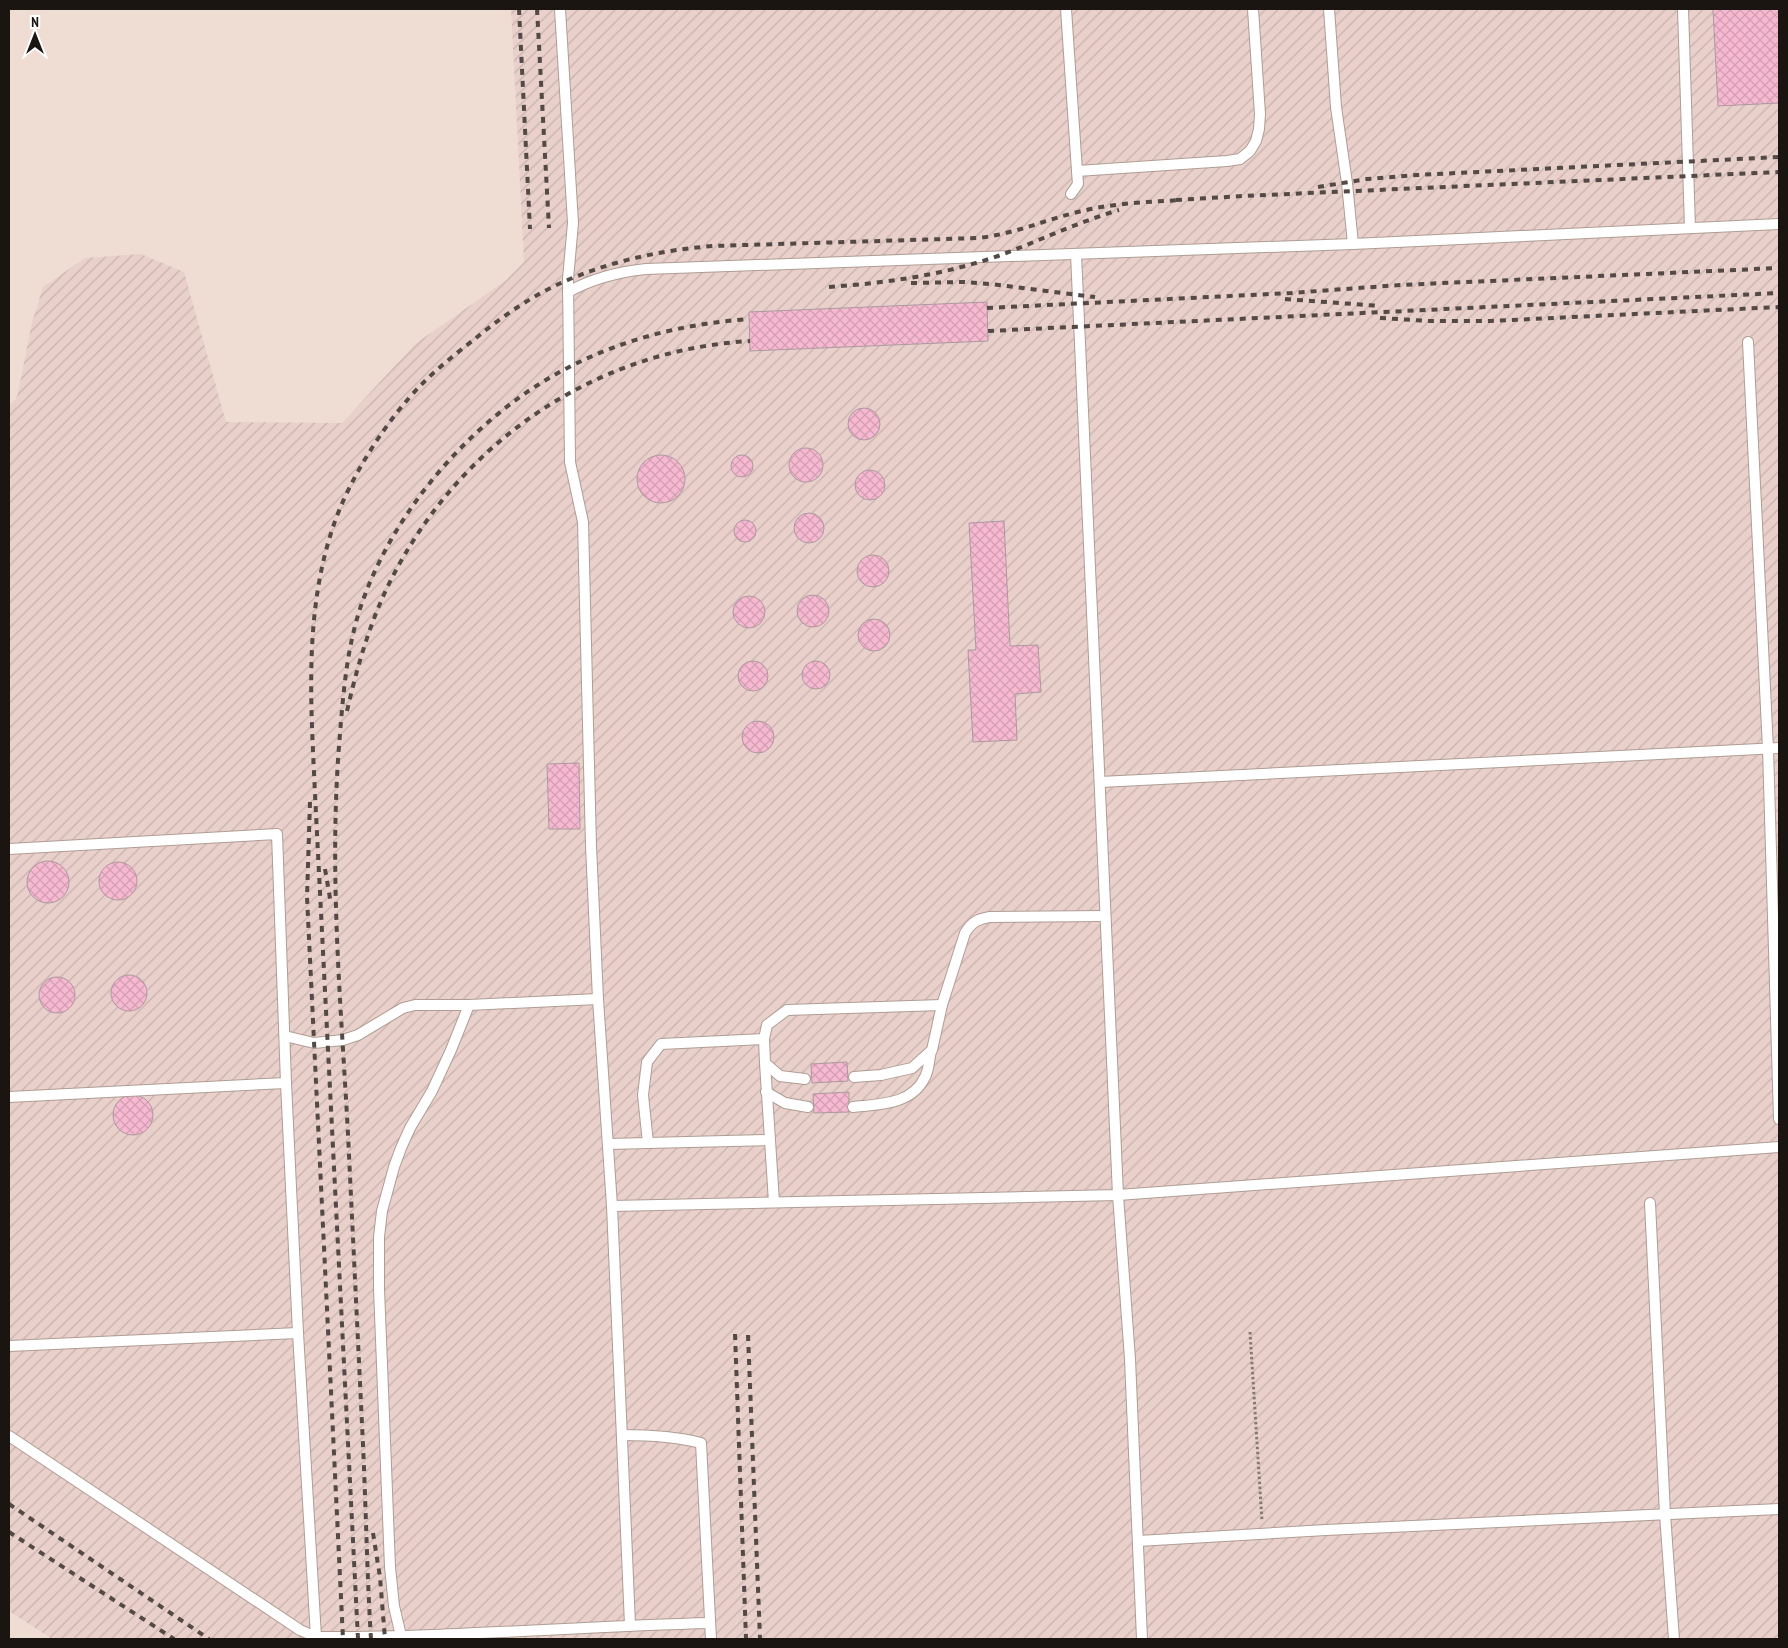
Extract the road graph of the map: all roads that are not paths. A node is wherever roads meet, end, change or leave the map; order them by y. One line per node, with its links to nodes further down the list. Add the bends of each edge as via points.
1 (560, 9): 12 (lane, via 573,223)
2 (1066, 9): 6 (lane)
3 (1253, 9): 6 (lane, via 1260,114 1256,141 1250,152 1240,159 1227,161)
4 (1329, 9): 10 (lane, via 1336,107)
5 (1683, 9): 9 (lane)
6 (1078, 171): 7 (lane, via 1078,184)
7 (1071, 194)
8 (1779, 224): 9 (lane)
9 (1690, 228): 10 (lane)
10 (1352, 244): 11 (lane)
11 (1076, 254): 12 (lane, via 646,269 595,278); 16 (lane)
12 (568, 292): 19 (lane, via 570,462 583,522)
13 (1748, 342): 15 (lane)
14 (1779, 748): 15 (lane)
15 (1768, 749): 16 (lane); 33 (lane)
16 (1100, 782): 18 (lane)
17 (9, 849): 22 (lane, via 277,834)
18 (1105, 916): 21 (lane, via 990,917 976,920 965,933); 38 (lane)
19 (598, 999): 20 (lane); 36 (lane)
20 (469, 1004): 22 (lane, via 415,1004 358,1034 328,1042 314,1043); 51 (lane, via 442,1071 410,1128 394,1167 380,1228 380,1329 390,1567)
21 (942, 1004): 23 (lane, via 787,1010 767,1025); 24 (lane)
22 (285, 1036): 28 (lane)
23 (764, 1039): 25 (lane); 35 (lane, via 661,1044 647,1062 643,1095)
24 (932, 1050): 26 (lane, via 912,1068); 31 (lane, via 925,1078 912,1094 890,1103)
25 (765, 1063): 27 (lane, via 780,1076); 29 (lane)
26 (854, 1078)
27 (805, 1079)
28 (286, 1082): 30 (lane); 42 (lane)
29 (766, 1092): 32 (lane, via 785,1103); 34 (lane)
30 (9, 1097)
31 (853, 1106)
32 (808, 1107)
33 (1779, 1119)
34 (769, 1140): 35 (lane); 39 (lane)
35 (648, 1143): 36 (lane)
36 (609, 1144): 41 (lane)
37 (1779, 1147): 38 (lane)
38 (1118, 1195): 39 (lane); 48 (lane, via 1130,1359)
39 (774, 1202): 41 (lane)
40 (1650, 1203): 47 (lane)
41 (612, 1206): 44 (lane)
42 (298, 1333): 43 (lane); 52 (lane)
43 (9, 1346)
44 (622, 1435): 49 (lane, via 654,1434 701,1443); 50 (lane)
45 (9, 1436): 52 (lane, via 300,1630)
46 (1779, 1509): 47 (lane)
47 (1665, 1514): 48 (lane); 55 (lane)
48 (1138, 1541): 54 (lane)
49 (710, 1623): 50 (lane); 53 (lane)
50 (630, 1625): 51 (lane)
51 (401, 1636): 52 (lane)
52 (316, 1637)
53 (711, 1639)
54 (1142, 1639)
55 (1674, 1639)

